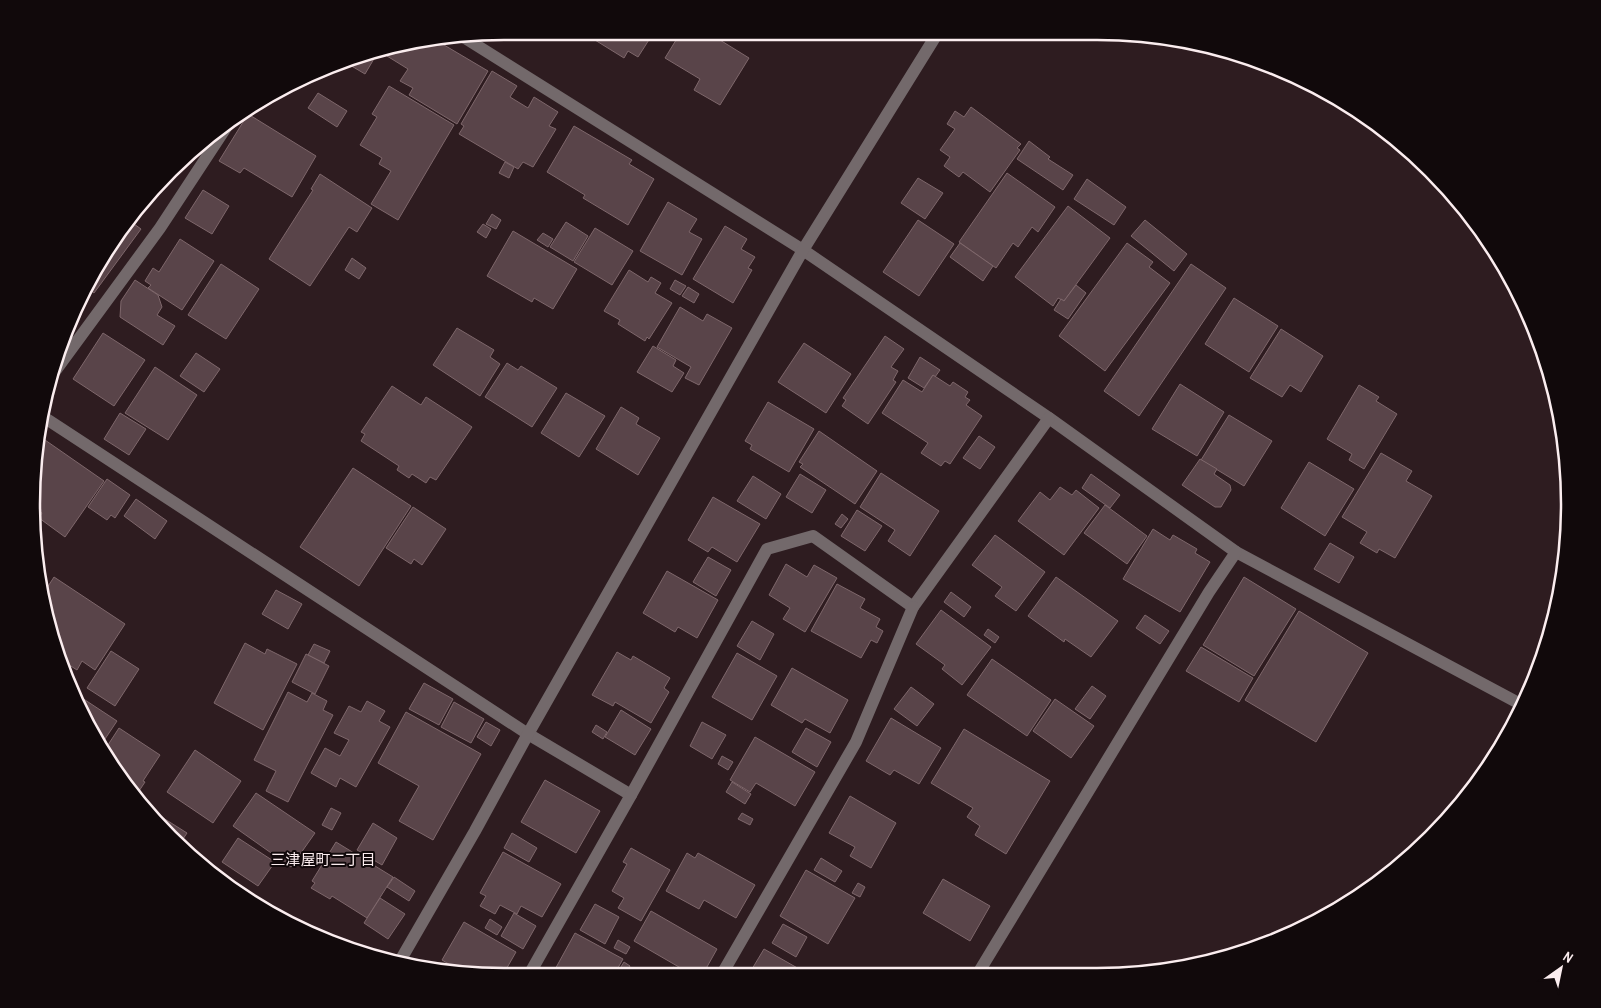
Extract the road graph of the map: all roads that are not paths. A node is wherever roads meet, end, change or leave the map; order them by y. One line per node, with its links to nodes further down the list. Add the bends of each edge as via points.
1 (933, 40): 4 (street)
2 (469, 41): 4 (street)
3 (219, 139): 5 (street, via 160,228)
4 (803, 250): 6 (street); 11 (street)
5 (64, 360)
6 (1048, 418): 8 (street); 9 (street)
7 (48, 420): 11 (street)
8 (1236, 552): 10 (street); 16 (street)
9 (913, 607): 12 (street, via 813,536 767,549); 15 (street, via 856,742)
10 (1516, 702)
11 (528, 734): 12 (street); 13 (street)
12 (631, 795): 14 (street)
13 (403, 956)
14 (533, 968)
15 (725, 968)
16 (981, 968)

